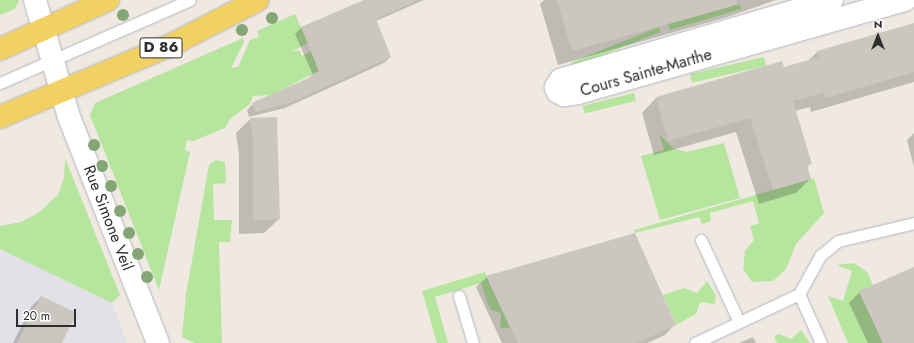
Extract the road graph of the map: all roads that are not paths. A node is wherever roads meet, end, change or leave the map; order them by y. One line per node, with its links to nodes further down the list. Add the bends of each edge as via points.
1 (35, 0): 7 (street, Rue Simone Veil)
2 (108, 0): 7 (main road)
3 (190, 0): 9 (lane)
4 (258, 0): 11 (main road, D 86, via 175,43)
5 (832, 0): 6 (street, Cours Sainte-Marthe, via 561,80 556,87 558,92 564,95 578,93)
6 (906, 0)
7 (43, 28): 8 (main road); 9 (street, Rue Simone Veil)
8 (0, 49)
9 (53, 61): 10 (lane); 11 (street, Rue Simone Veil)
10 (0, 83)
11 (62, 91): 12 (main road, D 86); 18 (street, Rue Simone Veil, via 69,116)
12 (0, 117)
13 (914, 223): 15 (lane, via 832,245 820,256)
14 (701, 240): 17 (lane)
15 (799, 294): 17 (lane); 21 (lane)
16 (459, 296): 19 (lane)
17 (739, 322): 20 (lane)
18 (158, 343)
19 (473, 343)
20 (695, 343)
21 (821, 343)

